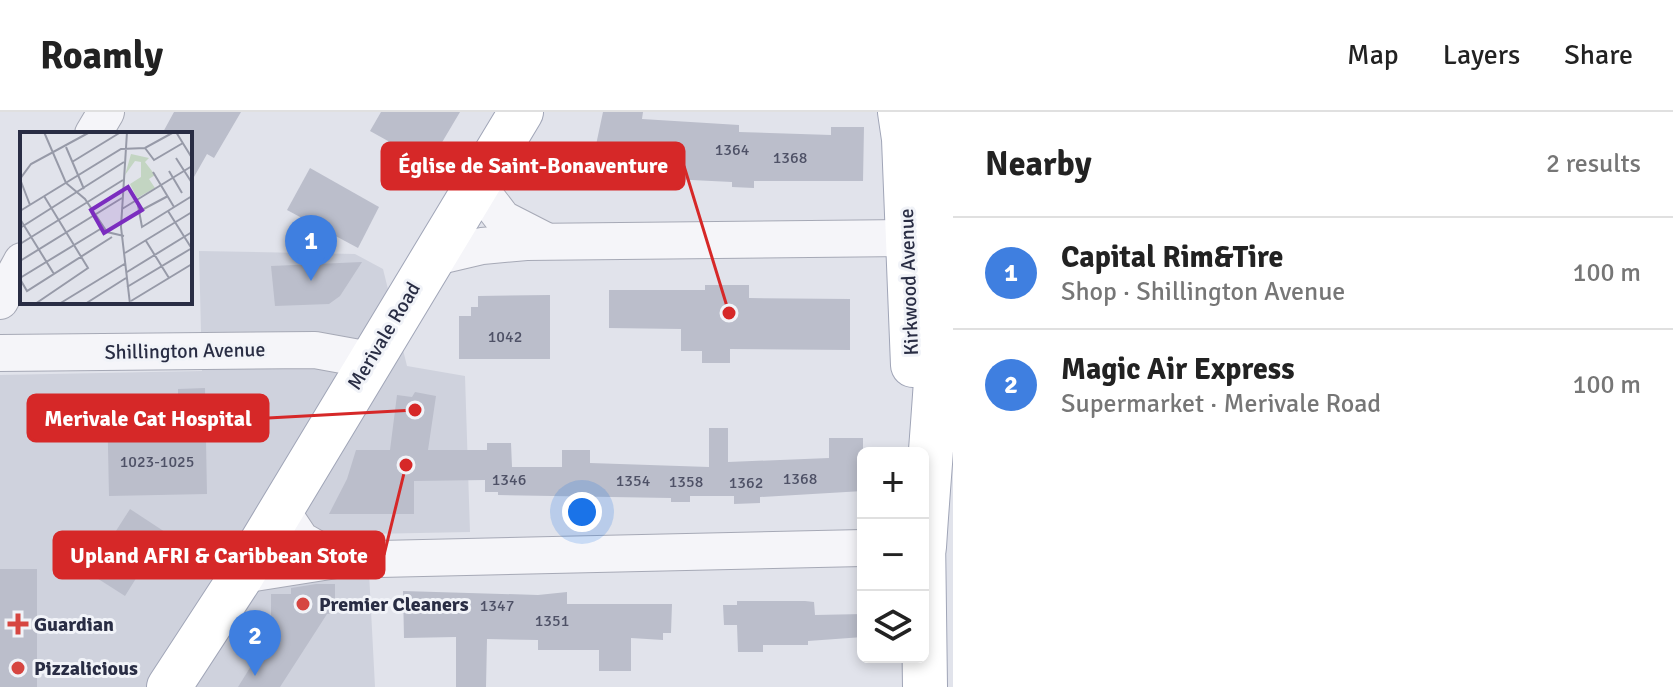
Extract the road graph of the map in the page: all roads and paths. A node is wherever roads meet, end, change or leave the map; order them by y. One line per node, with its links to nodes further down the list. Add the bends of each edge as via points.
1 (900, 112): 5 (main road, Kirkwood Avenue)
2 (935, 112): 5 (main road, Kirkwood Avenue)
3 (509, 124): 4 (main road, Merivale Road)
4 (476, 184): 6 (street, via 503,219); 7 (main road, Merivale Road)
5 (933, 238): 6 (street); 12 (main road, Kirkwood Avenue); 14 (main road, Kirkwood Avenue)
6 (547, 242): 7 (street, via 482,246)
7 (431, 258): 11 (main road, Merivale Road)
8 (20, 265): 9 (street)
9 (0, 301)
10 (0, 353): 11 (street, Shillington Avenue, via 315,350)
11 (370, 360): 13 (main road, Merivale Road)
12 (918, 447)
13 (281, 510): 18 (street, via 301,540); 19 (main road, Merivale Road)
14 (924, 519)
15 (929, 547): 16 (street)
16 (953, 547)
17 (857, 548): 18 (street)
18 (336, 560): 19 (street)
19 (242, 575): 21 (main road, Merivale Road)
20 (924, 591): 22 (main road, Kirkwood Avenue)
21 (169, 687)
22 (925, 687)

